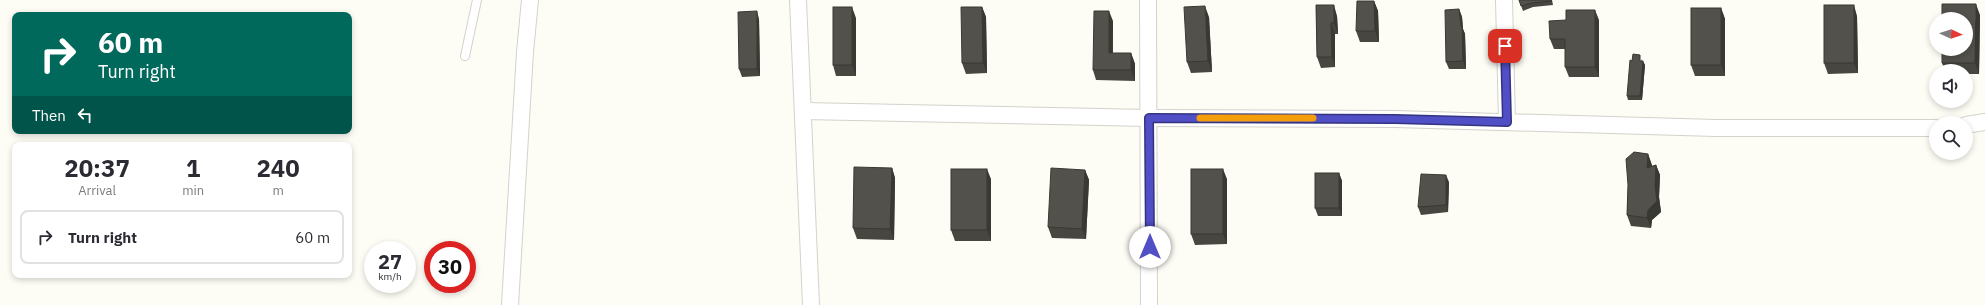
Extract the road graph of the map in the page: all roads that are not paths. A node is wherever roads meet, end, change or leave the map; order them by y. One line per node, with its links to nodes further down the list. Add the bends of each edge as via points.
1 (477, 0): 6 (lane)
2 (530, 0): 13 (street, via 524,59)
3 (798, 0): 7 (street)
4 (1148, 0): 8 (street)
5 (1504, 0): 9 (street)
6 (466, 56)
7 (803, 111): 8 (street); 14 (street)
8 (1149, 118): 9 (street); 15 (street)
9 (1507, 122): 12 (street, via 1716,128)
10 (1985, 122): 11 (street)
11 (1973, 124)
12 (1929, 128)
13 (510, 305)
14 (811, 305)
15 (1149, 305)

